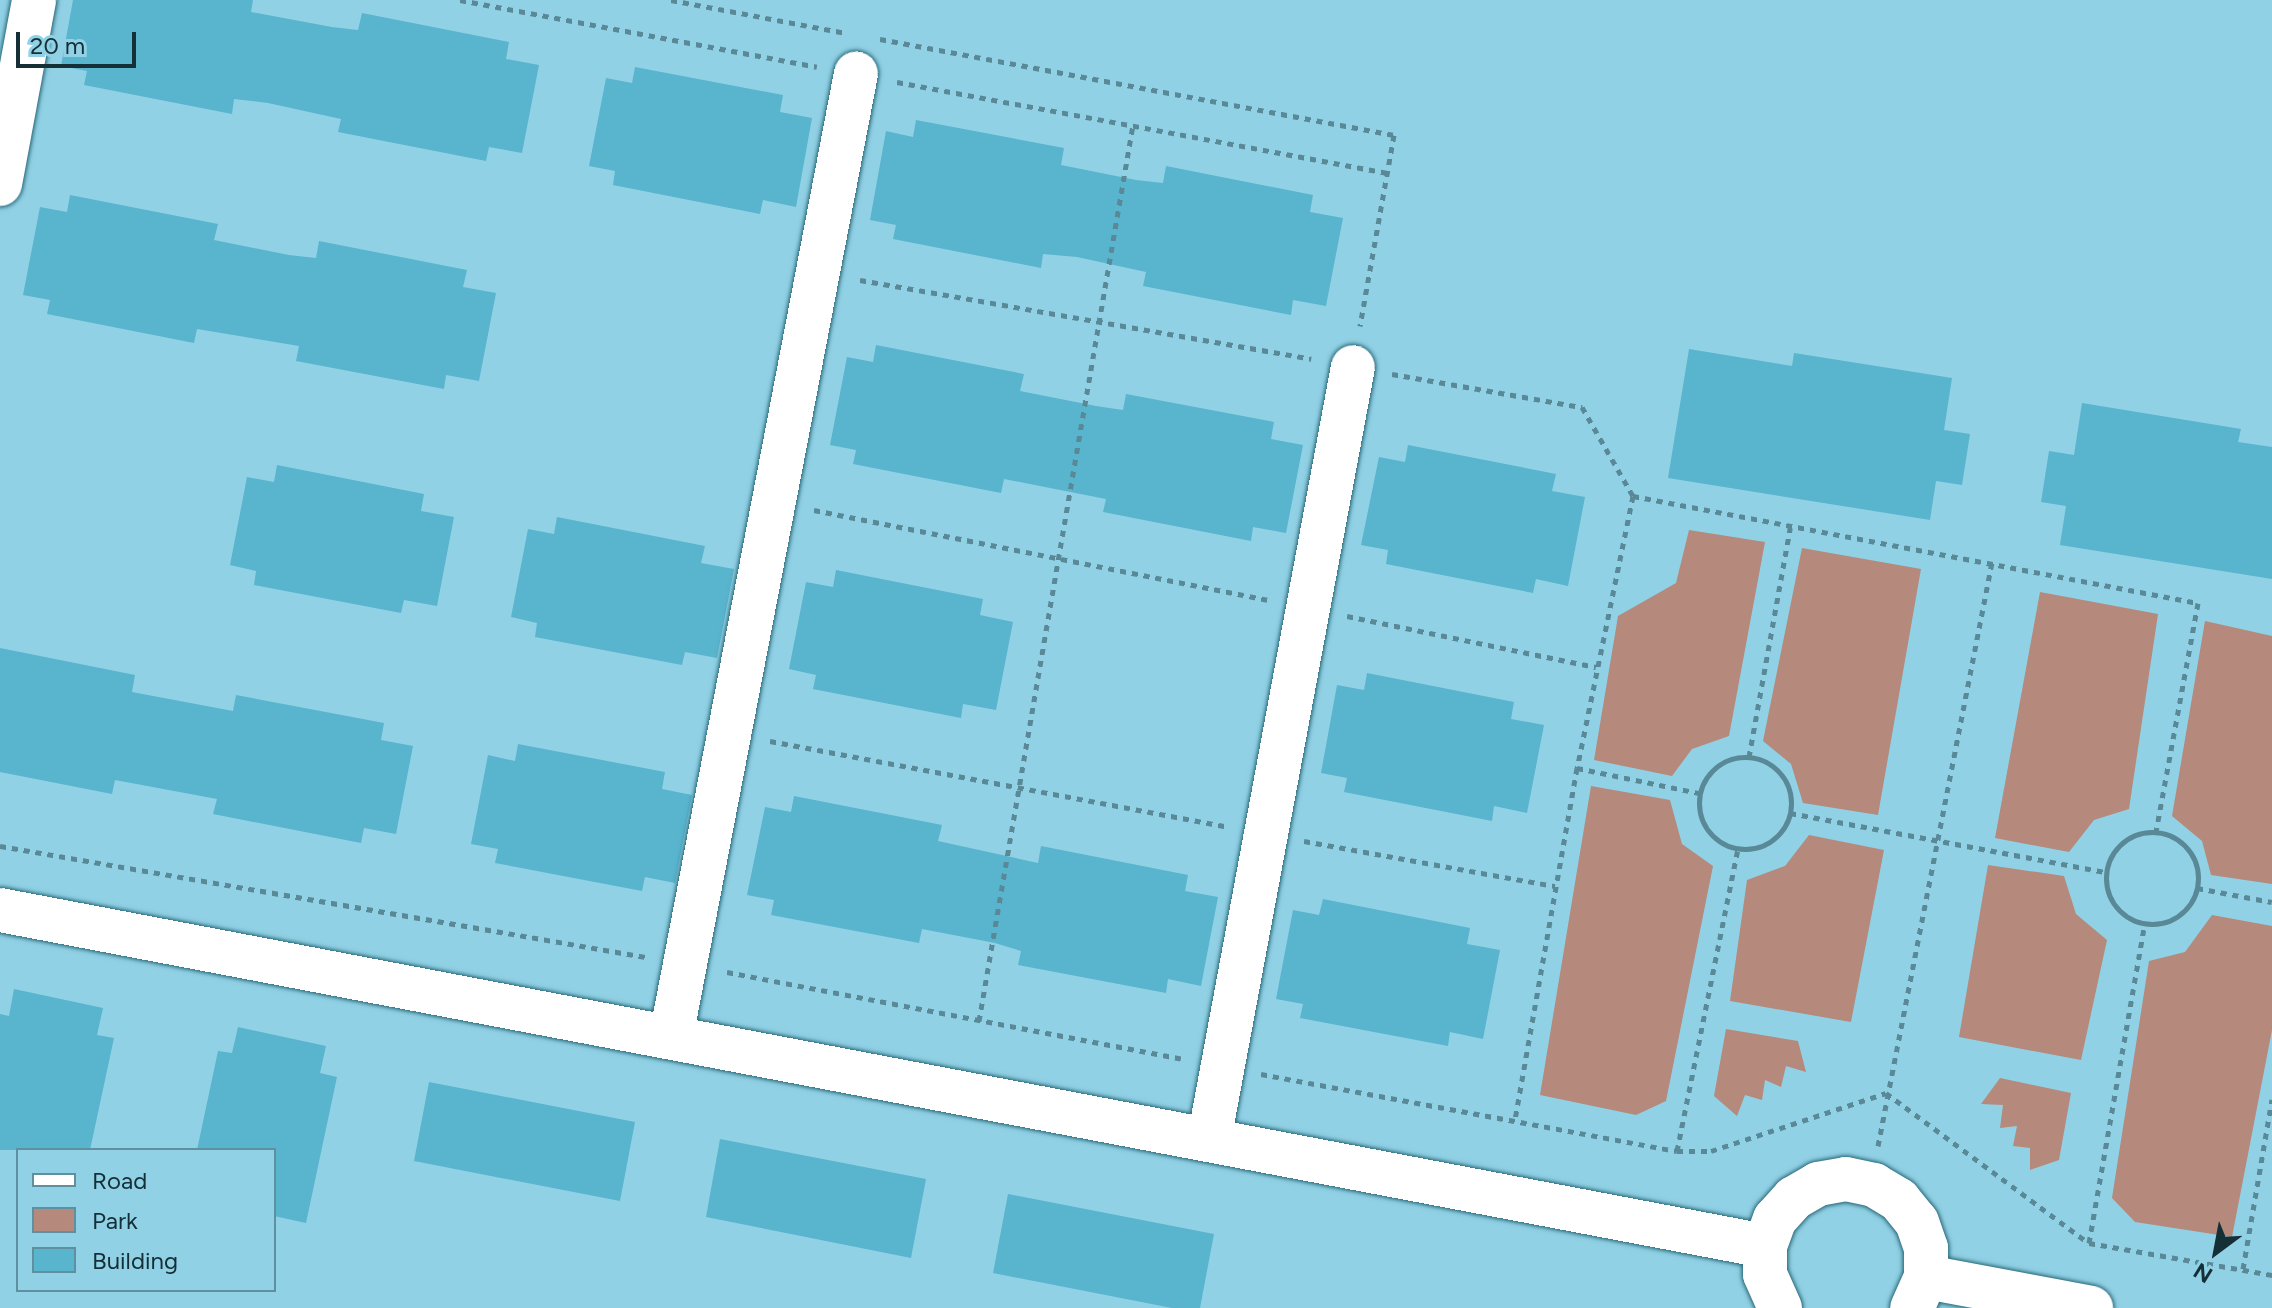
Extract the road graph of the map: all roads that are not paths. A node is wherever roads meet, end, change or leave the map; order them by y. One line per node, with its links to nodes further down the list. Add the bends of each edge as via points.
1 (34, 0): 3 (street)
2 (856, 74): 6 (street)
3 (0, 184)
4 (1353, 367): 7 (street)
5 (0, 910): 6 (street)
6 (671, 1037): 7 (street)
7 (1209, 1140): 8 (street)
8 (1765, 1246): 9 (street, via 1775,1219 1806,1191 1846,1179 1873,1185 1899,1200 1917,1222 1926,1248); 10 (street, via 1765,1274)
9 (1919, 1292): 11 (street)
10 (1776, 1306)
11 (2091, 1308)

